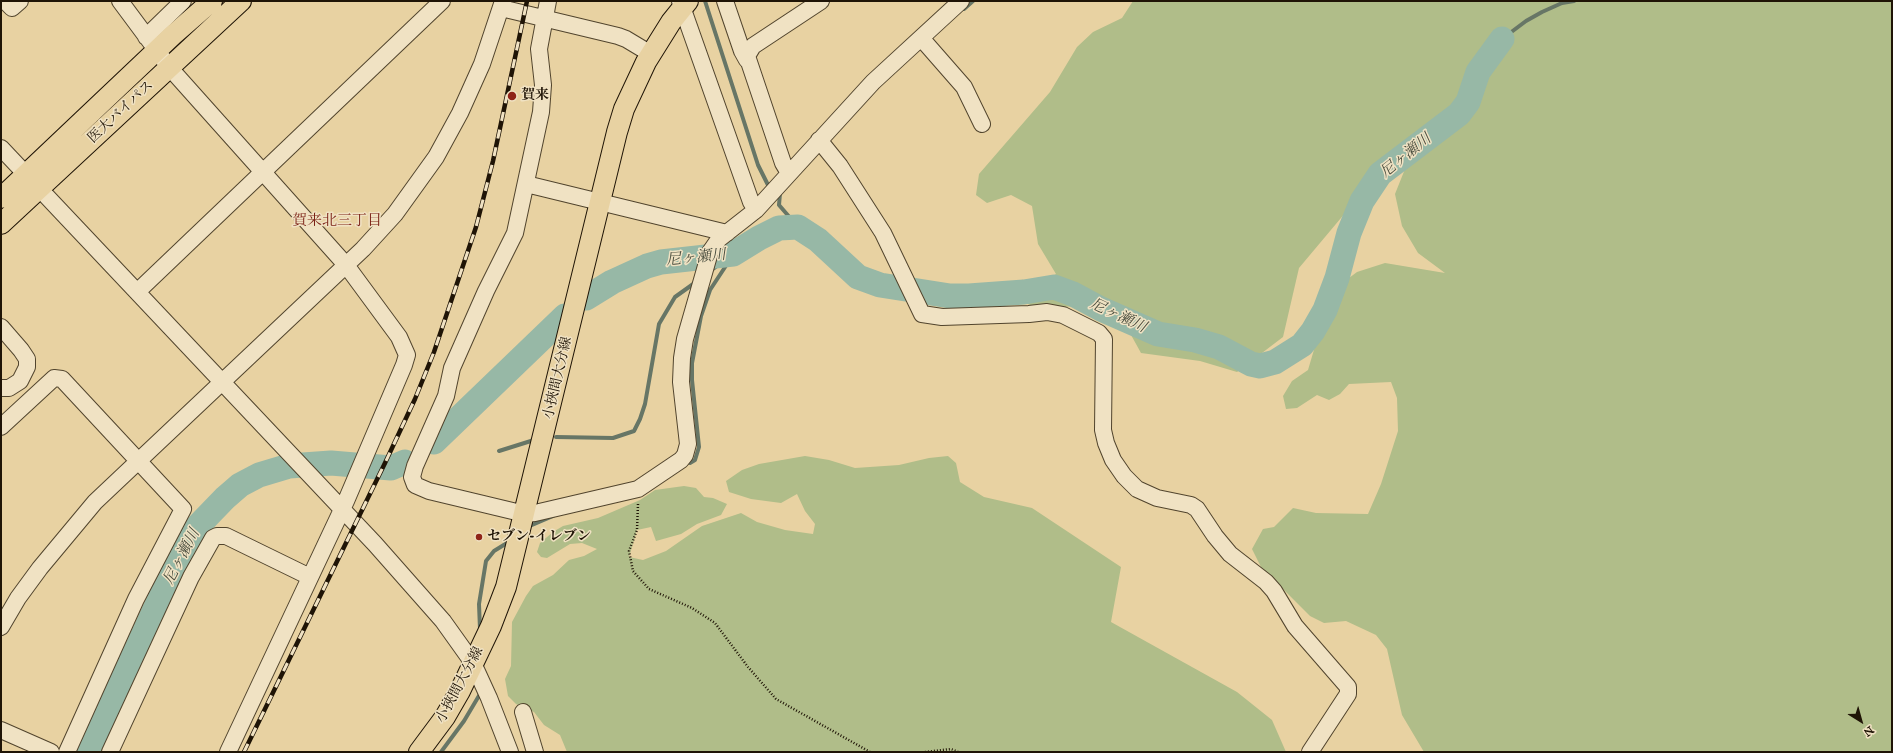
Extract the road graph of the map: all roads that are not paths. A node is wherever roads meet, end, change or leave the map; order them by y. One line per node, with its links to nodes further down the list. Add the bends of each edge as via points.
1 (5, 1): 2 (street, via 12,8)
2 (20, 1)
3 (120, 1): 16 (street)
4 (183, 1): 16 (street)
5 (212, 1): 16 (main road, 医大バイパス)
6 (241, 1): 19 (main road, 医大バイパス)
7 (442, 1): 23 (street)
8 (548, 1): 14 (street)
9 (725, 1): 18 (street)
10 (821, 1): 18 (street, via 753,46 748,52)
11 (961, 1): 15 (street)
12 (683, 3): 17 (main road, 小挾間大分線); 29 (street, via 751,202)
13 (502, 4): 14 (street); 32 (street, via 472,88 436,157 395,214)
14 (545, 18): 17 (street, via 618,36); 26 (street, via 539,49 542,99)
15 (922, 39): 20 (street, via 964,87); 21 (street, via 873,82)
16 (151, 44): 19 (street); 25 (main road, 医大バイパス)
17 (650, 54): 28 (main road, 小挾間大分線, via 624,109)
18 (747, 60): 24 (street, via 783,163)
19 (169, 67): 23 (street); 25 (main road, 医大バイパス)
20 (982, 124)
21 (819, 140): 24 (street); 53 (street, via 840,166 873,217 922,314 942,316 1047,312 1063,315 1100,333 1104,339 1103,430 1113,460 1124,476 1137,489 1157,498 1191,505 1197,509 1230,554 1274,591 1295,626 1348,687 1348,694)
22 (1, 148): 25 (street)
23 (263, 172): 32 (street); 33 (street)
24 (789, 173): 29 (street)
25 (33, 181): 27 (main road, 医大バイパス); 30 (main road, 医大バイパス); 33 (street)
26 (526, 184): 28 (street); 40 (street, via 514,237 486,291 452,368 446,396 412,478 416,485 429,491)
27 (1, 198)
28 (600, 203): 31 (street); 40 (main road, 小挾間大分線)
29 (761, 205): 31 (street)
30 (1, 224)
31 (728, 233): 40 (street, via 719,239 710,252 685,339 681,374 688,438 685,456 638,489)
32 (346, 265): 35 (street); 39 (street, via 399,337 407,355)
33 (137, 292): 35 (street)
34 (1, 327): 36 (street, via 27,359 27,367 20,381 8,388)
35 (222, 382): 38 (street); 39 (street)
36 (1, 388)
37 (1, 427): 38 (street, via 54,378 62,379)
38 (139, 460): 42 (street, via 95,502 64,538 28,584); 47 (street, via 183,511 148,573)
39 (342, 509): 41 (street); 43 (street, via 443,621)
40 (525, 514): 43 (main road, 小挾間大分線, via 506,588)
41 (310, 577): 48 (street, via 226,536 213,538 191,577); 49 (street)
42 (1, 627)
43 (473, 663): 50 (main road, 小挾間大分線, via 454,702); 51 (street)
44 (523, 712): 52 (street)
45 (1, 730): 46 (street)
46 (51, 752)
47 (67, 752)
48 (110, 752)
49 (228, 752)
50 (419, 752)
51 (510, 752)
52 (535, 752)
53 (1310, 752)

